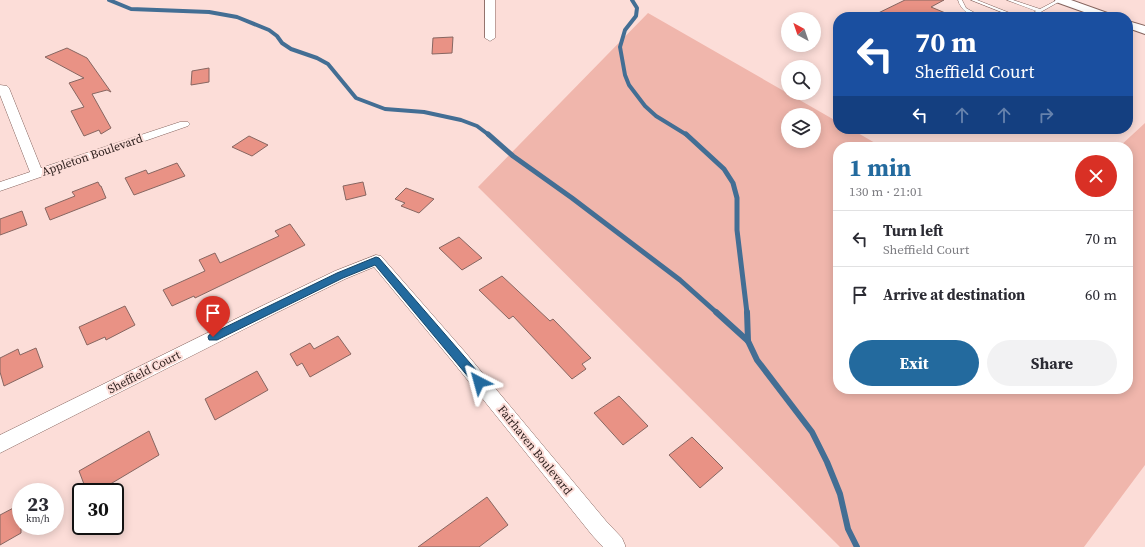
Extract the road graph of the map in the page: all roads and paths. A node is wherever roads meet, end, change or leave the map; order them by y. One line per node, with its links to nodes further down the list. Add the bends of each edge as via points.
1 (490, 0): 12 (street)
2 (960, 0): 7 (lane, via 961,6)
3 (973, 0): 8 (lane)
4 (1009, 0): 6 (lane)
5 (1060, 0): 6 (lane); 9 (street)
6 (1040, 11)
7 (970, 12)
8 (1005, 12)
9 (1094, 12)
10 (1133, 26): 11 (street)
11 (1145, 30)
12 (490, 38)
13 (3, 88): 15 (street)
14 (184, 124): 15 (street, Appleton Boulevard)
15 (37, 174): 16 (street, Appleton Boulevard)
16 (0, 187)
17 (376, 260): 18 (street, Sheffield Court, via 270,309); 19 (street, Fairhaven Boulevard, via 615,545)
18 (0, 444)
19 (613, 547)

